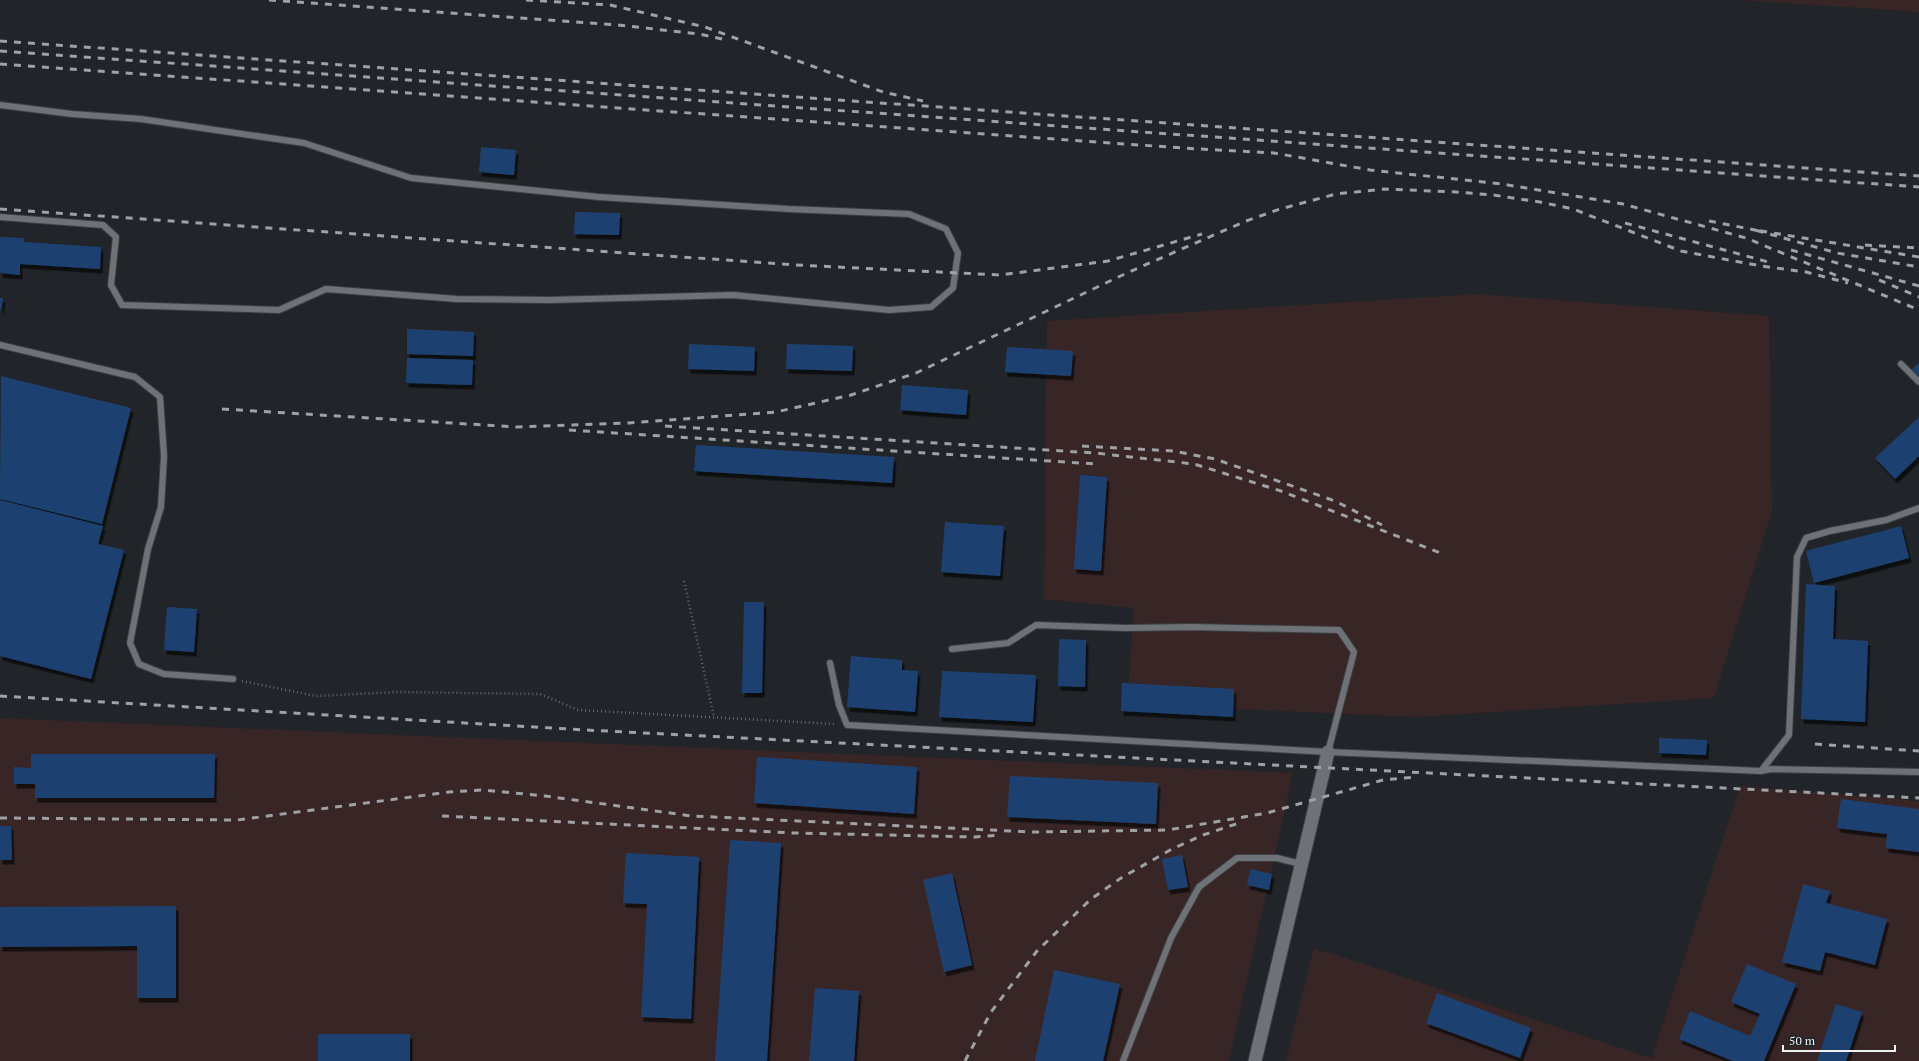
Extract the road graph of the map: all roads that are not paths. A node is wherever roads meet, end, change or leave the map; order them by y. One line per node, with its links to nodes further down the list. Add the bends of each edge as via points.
1 (0, 105): 2 (lane, via 142,119 304,143 411,178 599,197 908,214 946,229 958,253 953,288 931,307 889,310 733,295 457,300 326,289 279,310 122,305 111,285 116,237 104,225)
2 (0, 217)
3 (0, 345): 9 (lane, via 135,377 160,397 164,456 161,507 148,549 130,643 139,664 164,674)
4 (1901, 364): 5 (lane)
5 (1919, 382)
6 (1919, 508): 11 (lane, via 1886,520 1806,538 1798,557 1789,735)
7 (952, 649): 10 (lane, via 1008,643 1036,625 1339,630 1354,652)
8 (830, 663): 10 (lane, via 846,725)
9 (234, 679)
10 (1328, 752): 11 (lane); 13 (street)
11 (1761, 771): 12 (lane, via 1771,768)
12 (1919, 772)
13 (1301, 864): 14 (lane, via 1277,858 1237,858 1199,887 1171,938); 15 (street)
14 (1123, 1061)
15 (1255, 1061)

